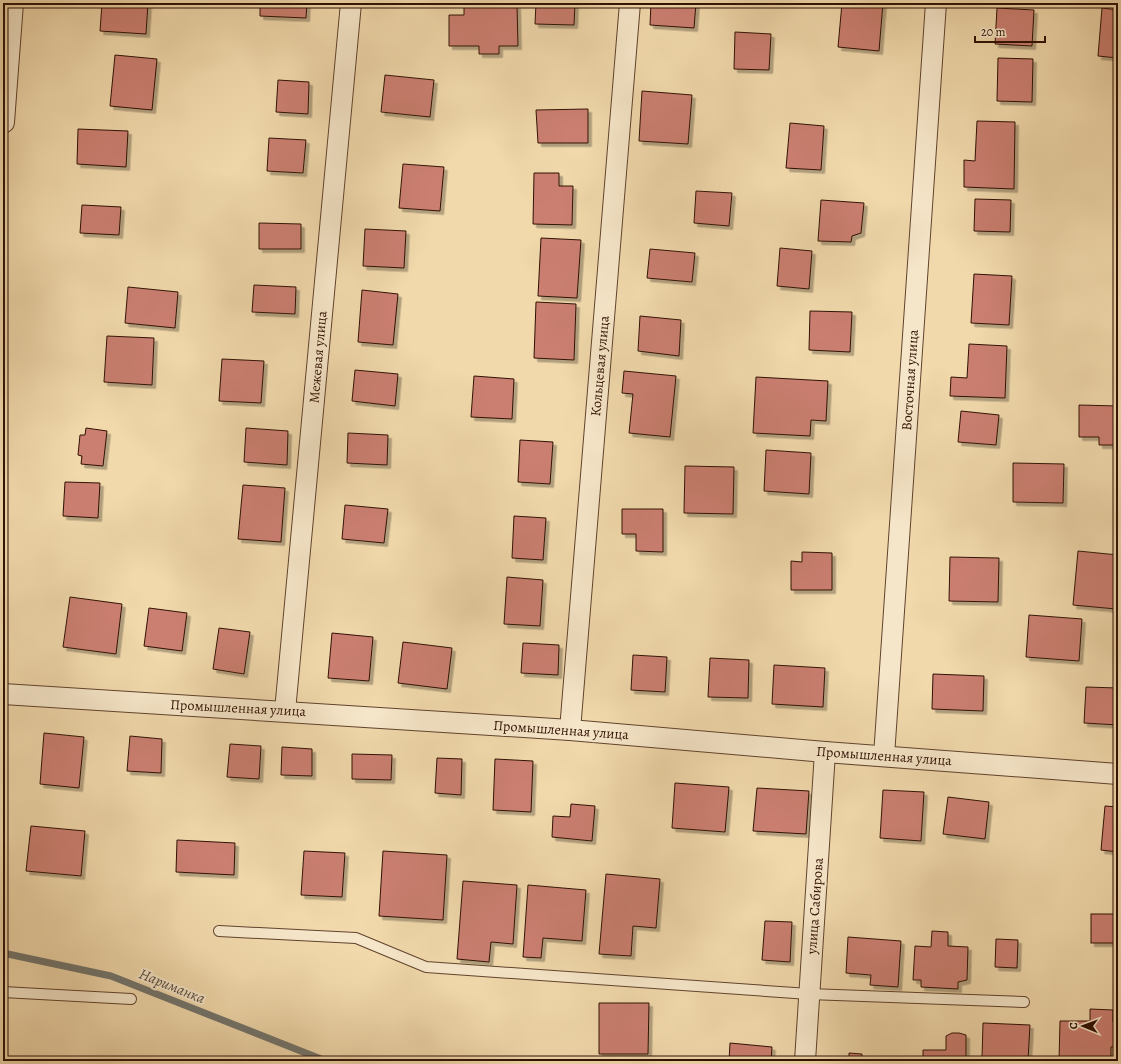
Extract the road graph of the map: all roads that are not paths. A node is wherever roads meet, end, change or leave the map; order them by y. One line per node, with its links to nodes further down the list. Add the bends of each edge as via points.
1 (12, 3): 5 (street)
2 (351, 3): 7 (street, Межевая улица)
3 (630, 3): 8 (street, Кольцевая улица)
4 (936, 3): 10 (street, Восточная улица)
5 (3, 122)
6 (3, 694): 7 (street, Промышленная улица)
7 (285, 711): 8 (street, Промышленная улица)
8 (570, 730): 9 (street, Промышленная улица)
9 (825, 752): 10 (street, Промышленная улица); 14 (street, улица Сабирова)
10 (884, 756): 11 (street, Промышленная улица)
11 (1118, 774)
12 (219, 931): 14 (lane, via 356,938 426,967)
13 (3, 992): 15 (lane)
14 (809, 994): 16 (lane); 17 (street, улица Сабирова)
15 (130, 999)
16 (1024, 1002)
17 (805, 1061)

